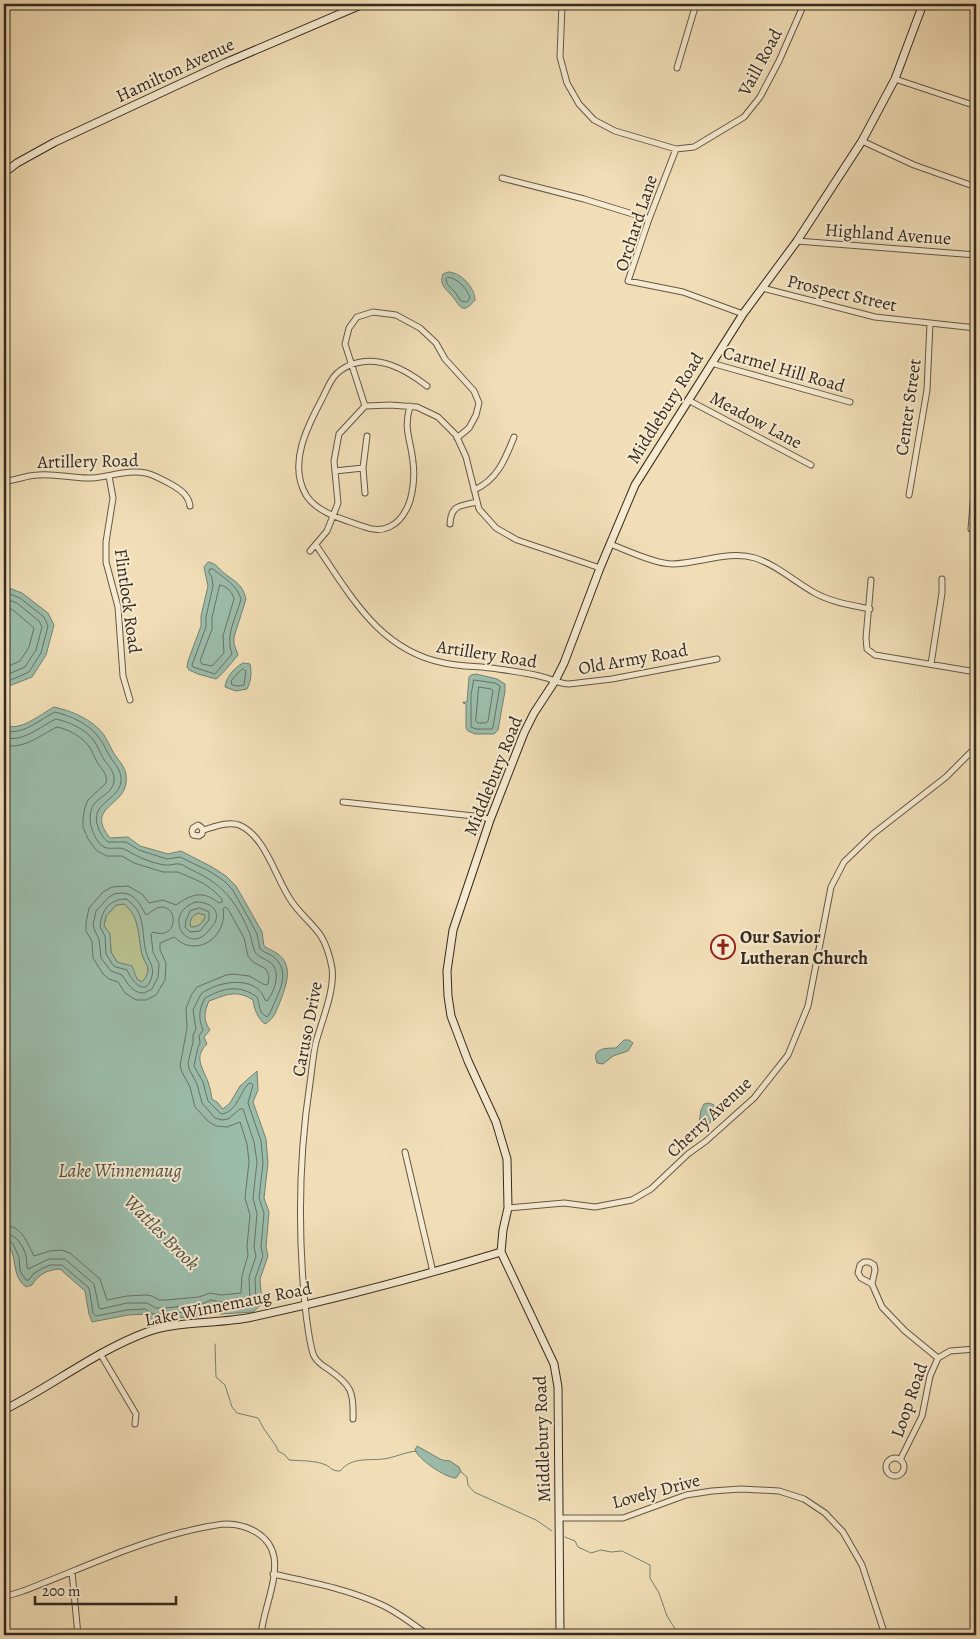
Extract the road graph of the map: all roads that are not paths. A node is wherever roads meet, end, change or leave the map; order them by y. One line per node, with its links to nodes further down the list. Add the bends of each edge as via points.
1 (363, 4): 12 (street, Hamilton Avenue, via 225,63 55,142)
2 (562, 4): 11 (street, via 560,58 566,83 579,104 594,120 615,131)
3 (696, 4): 7 (street)
4 (804, 4): 11 (street, Vaill Road, via 760,97 744,117 694,147)
5 (910, 4): 6 (street)
6 (922, 6): 8 (street, Middlebury Road)
7 (677, 68)
8 (895, 80): 9 (street); 10 (street, Middlebury Road)
9 (976, 106)
10 (862, 141): 14 (street, via 914,165); 16 (street, Middlebury Road)
11 (676, 149): 15 (street, Orchard Lane)
12 (4, 173)
13 (502, 178): 15 (street)
14 (976, 187)
15 (649, 219): 19 (street, Orchard Lane, via 628,281 683,292)
16 (797, 240): 17 (street, Highland Avenue); 18 (street, Middlebury Road)
17 (976, 255)
18 (762, 288): 19 (street, Middlebury Road); 20 (street, Prospect Street, via 875,317)
19 (743, 314): 22 (street, Middlebury Road)
20 (930, 323): 21 (street, Prospect Street); 40 (street, Center Street, via 927,390)
21 (976, 328)
22 (711, 363): 25 (street, Middlebury Road); 26 (street, Carmel Hill Road)
23 (352, 364): 24 (street, via 385,363 414,376); 27 (street); 31 (street, via 345,344 349,328 357,317 373,312 396,316 420,328 436,343 445,359 477,397 476,415 469,428); 43 (street, via 329,382 306,433 299,462 300,480 307,496 316,506)
24 (427, 386)
25 (688, 400): 32 (street, Meadow Lane); 46 (street, Middlebury Road, via 635,485)
26 (850, 402)
27 (365, 406): 28 (street); 35 (street, via 339,434)
28 (410, 406): 31 (street, via 438,418); 43 (street, via 406,427 413,476 406,510 398,522 386,529 370,529)
29 (367, 436): 33 (street)
30 (514, 437): 38 (street, via 505,460 491,479)
31 (457, 438): 38 (street, via 466,457)
32 (811, 465)
33 (363, 468): 35 (street); 39 (street)
34 (976, 469): 45 (street)
35 (335, 471): 43 (street, via 338,503)
36 (109, 476): 37 (street, Artillery Road, via 70,478 38,474); 42 (street, Artillery Road, via 145,473 177,488); 57 (street, Flintlock Road, via 113,498 106,562 118,607 123,676)
37 (4, 481)
38 (474, 490): 41 (street)
39 (365, 493)
40 (908, 495)
41 (477, 502): 44 (street, via 454,508); 49 (street, via 479,509 496,528 517,540)
42 (190, 506)
43 (333, 515): 47 (street)
44 (450, 524)
45 (971, 529)
46 (610, 544): 49 (street, Middlebury Road); 52 (street, via 670,564 733,556 754,558 831,600)
47 (316, 545): 48 (street); 56 (street, Artillery Road, via 358,606 383,633 404,649 444,663 499,669)
48 (310, 551)
49 (600, 568): 56 (street, Middlebury Road, via 569,651)
50 (942, 579): 54 (street)
51 (872, 580): 52 (street)
52 (870, 609): 54 (street, via 867,648 875,655)
53 (717, 659): 56 (street, Old Army Road, via 612,679 568,684)
54 (931, 664): 55 (street)
55 (976, 672)
56 (554, 681): 60 (street, Middlebury Road, via 524,733)
57 (130, 700)
58 (976, 747): 63 (street, Cherry Avenue, via 946,777 873,834 844,862 831,887 808,1006 788,1055 754,1098 651,1190 632,1200 595,1207 564,1203)
59 (343, 802): 60 (street)
60 (490, 820): 63 (street, Middlebury Road, via 453,930 447,971 448,996 456,1032 503,1142 507,1159)
61 (203, 830): 67 (street, Caruso Drive, via 228,823 249,831 258,841 292,902 321,936 329,953 331,987 316,1044 304,1131 302,1254)
62 (405, 1152): 65 (street)
63 (508, 1208): 64 (street, Middlebury Road)
64 (501, 1252): 65 (street, Lake Winnemaug Road); 75 (street, Middlebury Road, via 554,1364 558,1386)
65 (433, 1272): 67 (street, Lake Winnemaug Road)
66 (872, 1284): 70 (street, via 882,1307)
67 (305, 1306): 69 (street, Lake Winnemaug Road, via 240,1320 170,1327 128,1340); 72 (street, Caruso Drive, via 314,1356 348,1386 353,1402)
68 (976, 1349): 70 (street, Loop Road, via 950,1351)
69 (101, 1354): 71 (street, Lake Winnemaug Road); 73 (street, via 136,1414)
70 (938, 1358): 74 (street, Loop Road, via 930,1376 922,1416)
71 (4, 1410)
72 (353, 1419)
73 (135, 1424)
74 (900, 1460)
75 (560, 1518): 82 (street, Middlebury Road); 83 (street, Lovely Drive, via 623,1518 686,1495 712,1490 779,1491 804,1499 843,1532 862,1565)
76 (72, 1572): 77 (street, via 161,1538 228,1524 250,1528 264,1537 274,1557); 78 (street); 79 (street)
77 (273, 1574): 80 (street); 81 (street, via 361,1596 384,1606)
78 (4, 1597)
79 (78, 1635)
80 (261, 1635)
81 (428, 1635)
82 (560, 1635)
83 (885, 1635)

